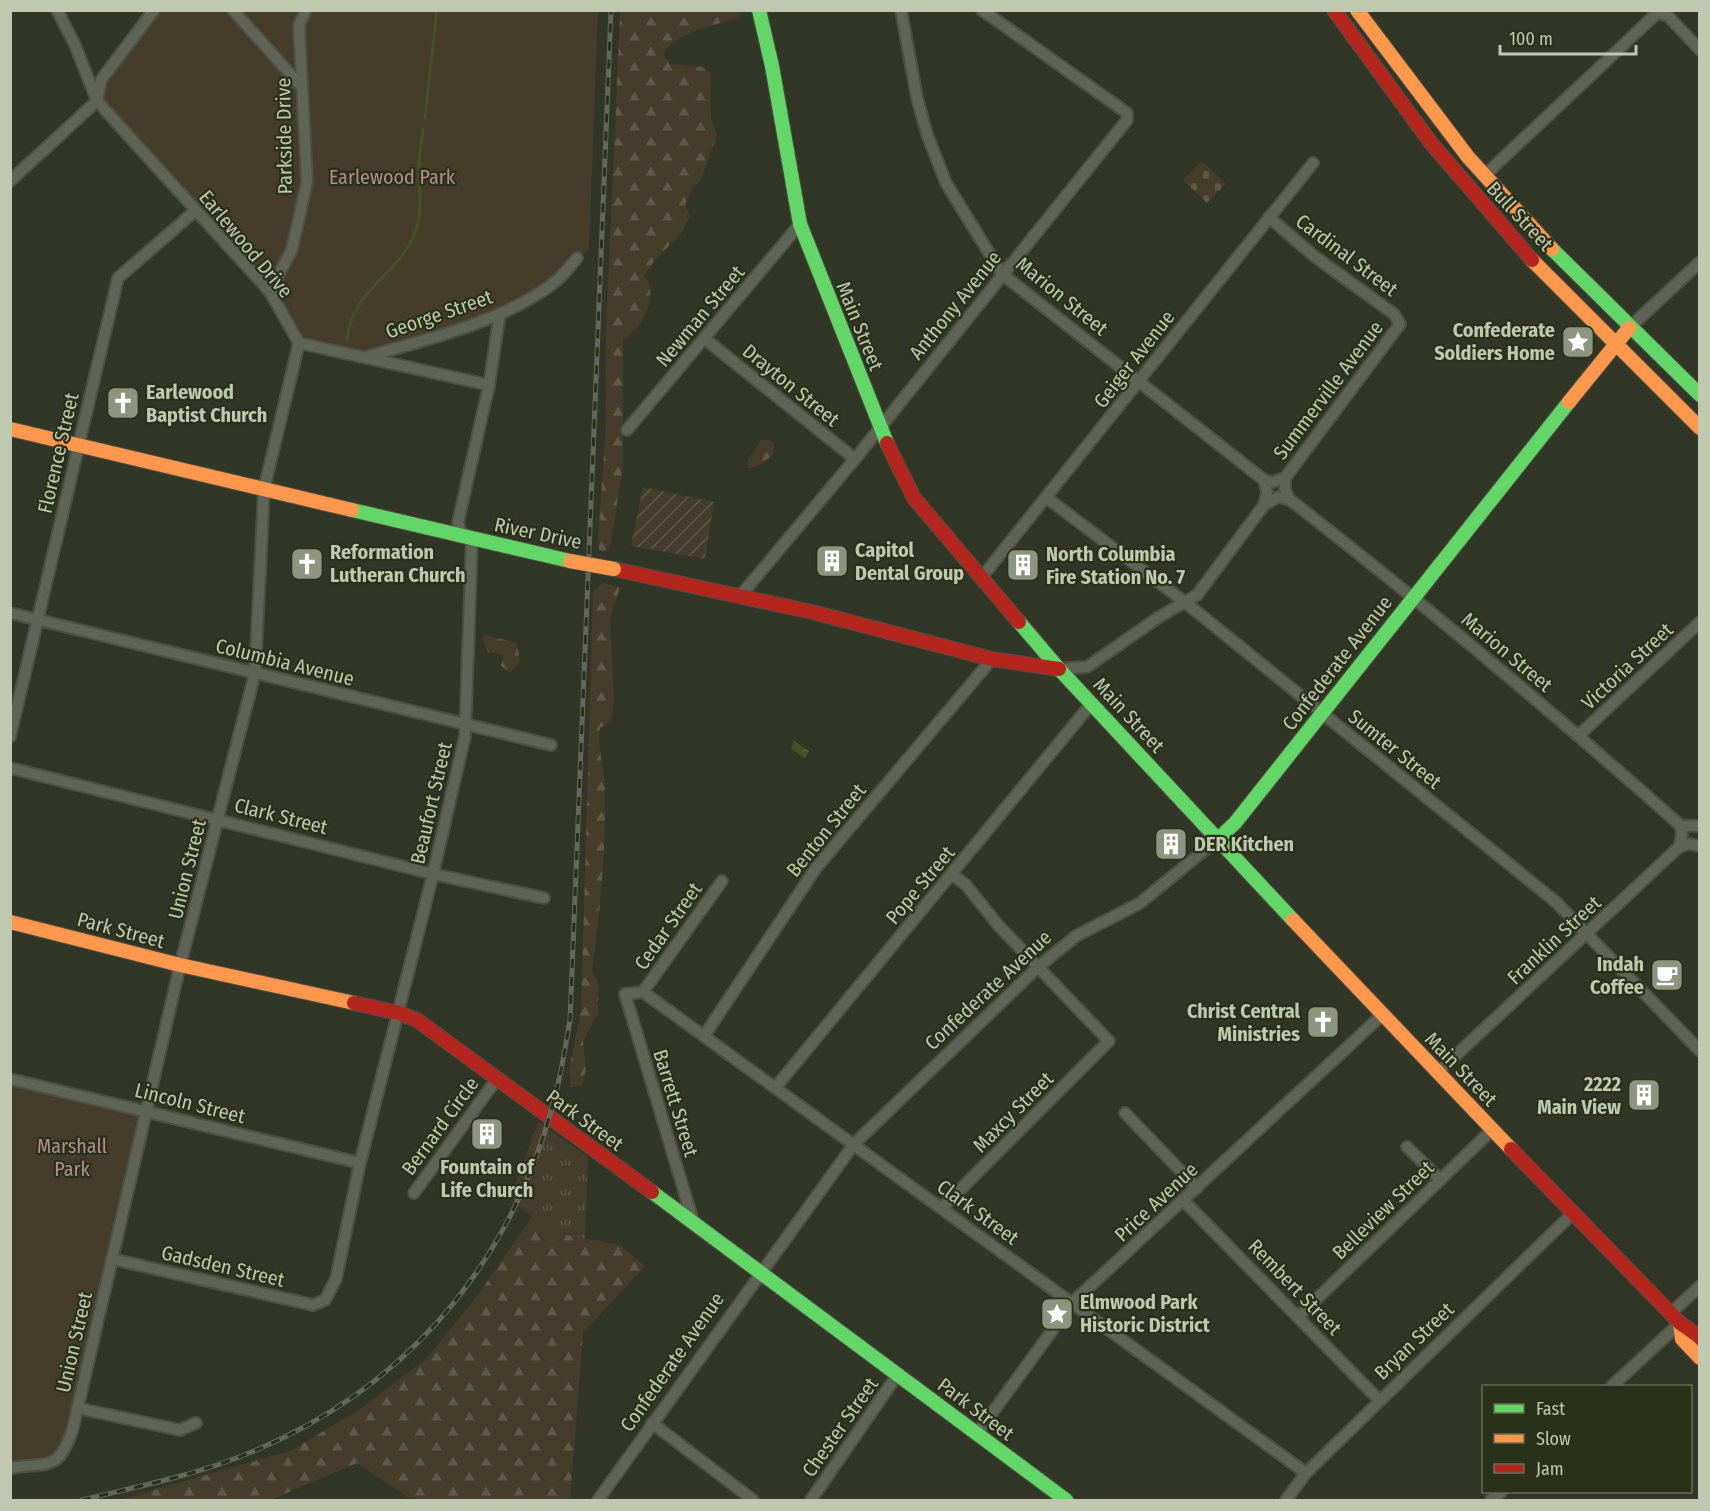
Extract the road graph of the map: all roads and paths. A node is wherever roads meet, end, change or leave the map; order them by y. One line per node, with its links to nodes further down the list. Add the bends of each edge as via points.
1 (57, 10): 12 (street, Earlewood Drive)
2 (154, 10): 12 (street, via 101,80)
3 (233, 10): 11 (street)
4 (306, 10): 11 (street, Parkside Drive, via 299,25)
5 (759, 10): 18 (main road, Main Street)
6 (902, 10): 21 (street, Marion Street, via 927,134 946,183)
7 (982, 10): 21 (street, Anthony Avenue, via 1127,113 1127,120)
8 (1334, 10): 28 (main road, Bull Street, via 1404,110 1466,187)
9 (1358, 10): 14 (main road, Bull Street)
10 (1700, 50): 14 (street, via 1668,16 1658,13)
11 (300, 85): 22 (street, Parkside Drive, via 307,182 304,203 292,249)
12 (97, 101): 15 (street); 16 (street, Earlewood Drive)
13 (1313, 163): 17 (street, Geiger Avenue)
14 (1484, 176): 25 (main road, Bull Street)
15 (10, 181)
16 (195, 211): 22 (street, Earlewood Drive); 37 (street, Florence Street, via 118,278)
17 (1269, 217): 24 (street, Cardinal Street, via 1314,256 1394,314); 30 (street, Geiger Avenue)
18 (801, 224): 26 (street, Newman Street); 33 (main road, Main Street)
19 (577, 258): 23 (street, George Street, via 555,282)
20 (1700, 262): 25 (street)
21 (1002, 274): 30 (street, Marion Street); 33 (street, Anthony Avenue)
22 (270, 292): 27 (street, Earlewood Drive)
23 (500, 313): 29 (street, George Street, via 446,335); 31 (street)
24 (1400, 324): 39 (street, Summerville Avenue)
25 (1629, 328): 28 (main road, Confederate Avenue); 32 (main road, Bull Street)
26 (705, 339): 36 (street, Newman Street); 38 (street, Drayton Street)
27 (299, 343): 29 (street); 41 (street, Union Street)
28 (1616, 344): 34 (main road, Bull Street); 48 (main road, Confederate Avenue)
29 (368, 356): 31 (street)
30 (1140, 381): 40 (street, Marion Street); 42 (street, Geiger Avenue)
31 (489, 386): 45 (street, via 458,522 461,533)
32 (1700, 395)
33 (879, 428): 38 (street, Anthony Avenue); 46 (main road, Main Street, via 914,498)
34 (1700, 428)
35 (10, 429): 37 (main road, River Drive)
36 (627, 430)
37 (77, 445): 41 (main road, River Drive); 51 (street, Florence Street)
38 (855, 459): 47 (street, Anthony Avenue)
39 (1285, 478): 40 (street); 43 (street)
40 (1264, 480): 44 (street)
41 (264, 489): 45 (main road, River Drive); 55 (street, Union Street)
42 (1047, 498): 46 (street, Geiger Avenue); 49 (street, Sumter Street)
43 (1289, 499): 44 (street, via 1278,497); 48 (street, Marion Street)
44 (1264, 504): 49 (street, via 1197,595)
45 (472, 539): 47 (main road, River Drive, bridge); 58 (street, Beaufort Street)
46 (982, 577): 54 (main road, Main Street)
47 (741, 595): 53 (main road, River Drive)
48 (1414, 596): 57 (main road, Confederate Avenue); 59 (street, Marion Street)
49 (1186, 603): 54 (street, via 1087,667); 57 (street, Sumter Street)
50 (10, 613): 51 (street, Columbia Avenue)
51 (38, 619): 55 (street, Columbia Avenue); 60 (street, Florence Street)
52 (1698, 626): 59 (street, Victoria Street)
53 (992, 659): 54 (main road, River Drive); 80 (street, Benton Street, via 816,868)
54 (1059, 669): 56 (main road, Main Street)
55 (255, 673): 58 (street, Columbia Avenue); 63 (street, Union Street)
56 (1092, 703): 66 (main road, Main Street); 70 (street, Pope Street)
57 (1322, 713): 66 (main road, Confederate Avenue); 74 (street, Sumter Street, via 1556,902)
58 (466, 724): 61 (street, Columbia Avenue); 69 (street, Beaufort Street)
59 (1580, 735): 64 (street, Marion Street)
60 (10, 737)
61 (551, 745)
62 (10, 768): 63 (street, Clark Street)
63 (218, 818): 69 (street, Clark Street); 75 (street, Union Street)
64 (1681, 826): 65 (street); 68 (street)
65 (1700, 828): 67 (street)
66 (1218, 839): 76 (street, Confederate Avenue, via 1140,903 1077,936); 79 (main road, Main Street)
67 (1700, 845): 68 (street, via 1689,843)
68 (1679, 847): 74 (street, Franklin Street)
69 (434, 874): 72 (street, Clark Street); 78 (street, Beaufort Street)
70 (952, 874): 76 (street); 85 (street, Pope Street)
71 (722, 881): 77 (street, Cedar Street)
72 (544, 898)
73 (10, 922): 75 (main road, Park Street)
74 (1587, 934): 81 (street, Sumter Street); 82 (street, Franklin Street)
75 (180, 965): 78 (main road, Park Street); 86 (street, Union Street)
76 (1038, 968): 89 (street, Confederate Avenue); 96 (street, Maxcy Street, via 1109,1041)
77 (643, 992): 80 (street, Clark Street); 98 (street, Barrett Street, via 625,994)
78 (399, 1013): 84 (main road, Park Street, via 417,1020); 91 (street, Beaufort Street)
79 (1382, 1015): 82 (main road, Main Street); 93 (street, Price Avenue)
80 (704, 1036): 85 (street, Clark Street)
81 (1700, 1052)
82 (1438, 1072): 88 (main road, Main Street)
83 (10, 1079): 86 (street, Lincoln Street)
84 (496, 1080): 94 (street, Bernard Circle); 98 (main road, Park Street)
85 (775, 1088): 89 (street, Clark Street)
86 (146, 1111): 91 (street, Lincoln Street); 99 (street, Union Street)
87 (1125, 1113): 93 (street)
88 (1492, 1130): 92 (street, Belleview Street); 97 (main road, Main Street)
89 (854, 1144): 96 (street, Clark Street); 100 (street, Confederate Avenue)
90 (1407, 1147): 92 (street)
91 (360, 1163): 102 (street, Beaufort Street, via 336,1279)
92 (1440, 1179): 104 (street, Belleview Street)
93 (1197, 1188): 95 (street, Price Avenue)
94 (414, 1193)
95 (1184, 1201): 103 (street, Price Avenue); 104 (street, Rembert Street)
96 (942, 1208): 103 (street, Clark Street)
97 (1573, 1213): 105 (main road, Main Street); 110 (street, Bryan Street)
98 (693, 1221): 100 (main road, Park Street)
99 (112, 1259): 102 (street, Gadsden Street, via 313,1305); 111 (street, Union Street)
100 (760, 1272): 108 (main road, Park Street); 113 (street, Confederate Avenue)
101 (1700, 1286): 105 (street)
102 (325, 1300)
103 (1073, 1302): 114 (street, Price Avenue); 116 (street, Clark Street)
104 (1299, 1316): 110 (street, Rembert Street)
105 (1675, 1318): 106 (main road, Main Street); 107 (main road, Main Street, via 1682,1339); 109 (street)
106 (1700, 1337)
107 (1700, 1358)
108 (898, 1374): 114 (main road, Park Street); 119 (street, Chester Street)
109 (1613, 1385)
110 (1379, 1400): 116 (street, Bryan Street)
111 (77, 1408): 112 (street, via 180,1430); 115 (street, Union Street, via 65,1453 51,1462)
112 (196, 1423)
113 (652, 1423): 117 (street, Confederate Avenue); 118 (street)
114 (976, 1435): 120 (main road, Park Street)
115 (10, 1468)
116 (1306, 1473): 121 (street, Bryan Street)
117 (598, 1500)
118 (753, 1500)
119 (811, 1500)
120 (1066, 1500)
121 (1286, 1500)

